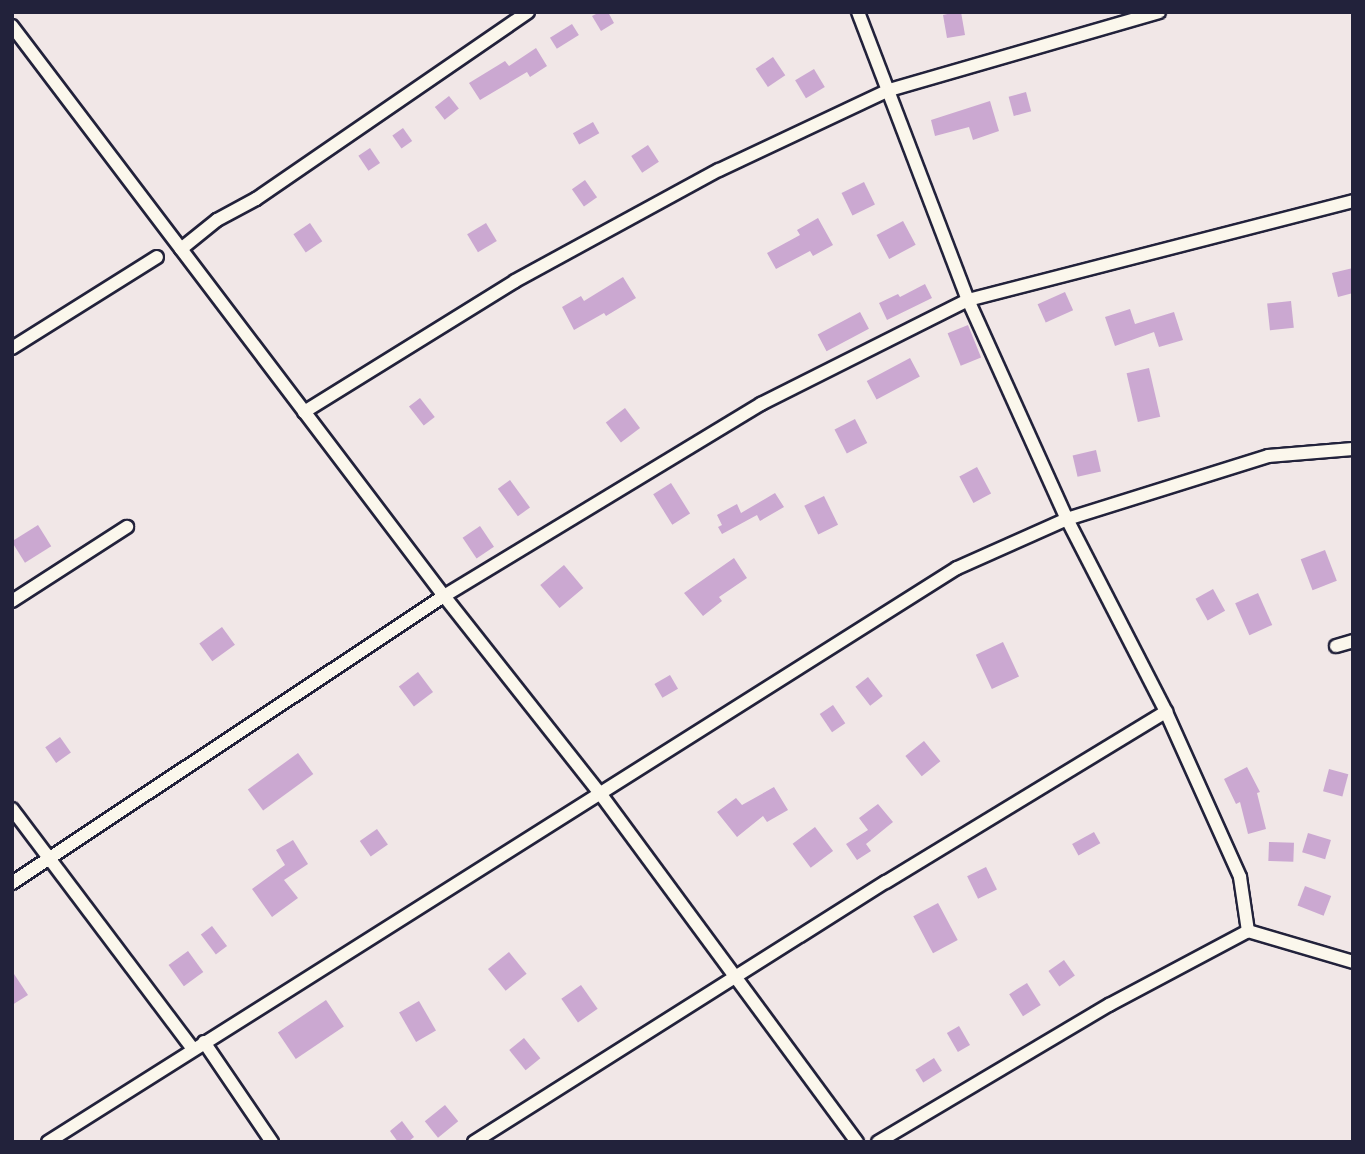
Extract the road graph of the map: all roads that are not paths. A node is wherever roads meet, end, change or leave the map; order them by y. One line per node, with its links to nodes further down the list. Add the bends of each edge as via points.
1 (528, 12): 7 (street, via 256,200 217,220)
2 (858, 12): 5 (street)
3 (1159, 12): 5 (street)
4 (12, 26): 7 (street)
5 (889, 90): 9 (street); 11 (street, via 719,170 515,281)
6 (1353, 201): 9 (street)
7 (181, 249): 11 (street)
8 (157, 257): 10 (street)
9 (968, 300): 13 (street); 15 (street, via 761,404)
10 (12, 348)
11 (304, 412): 15 (street)
12 (1353, 449): 13 (street, via 1268,456)
13 (1067, 519): 19 (street); 20 (street, via 957,568)
14 (127, 527): 16 (street)
15 (444, 596): 20 (street); 22 (street)
16 (12, 601)
17 (1353, 641): 18 (street)
18 (1336, 646)
19 (1166, 712): 24 (street, via 1240,877); 26 (street)
20 (599, 792): 26 (street); 27 (street)
21 (12, 809): 22 (street)
22 (48, 861): 23 (street); 27 (street)
23 (12, 883)
24 (1248, 930): 25 (street); 32 (street, via 1109,1005)
25 (1353, 962)
26 (733, 978): 28 (street); 31 (street)
27 (198, 1046): 29 (street); 30 (street)
28 (854, 1141)
29 (48, 1142)
30 (272, 1142)
31 (474, 1142)
32 (878, 1142)

